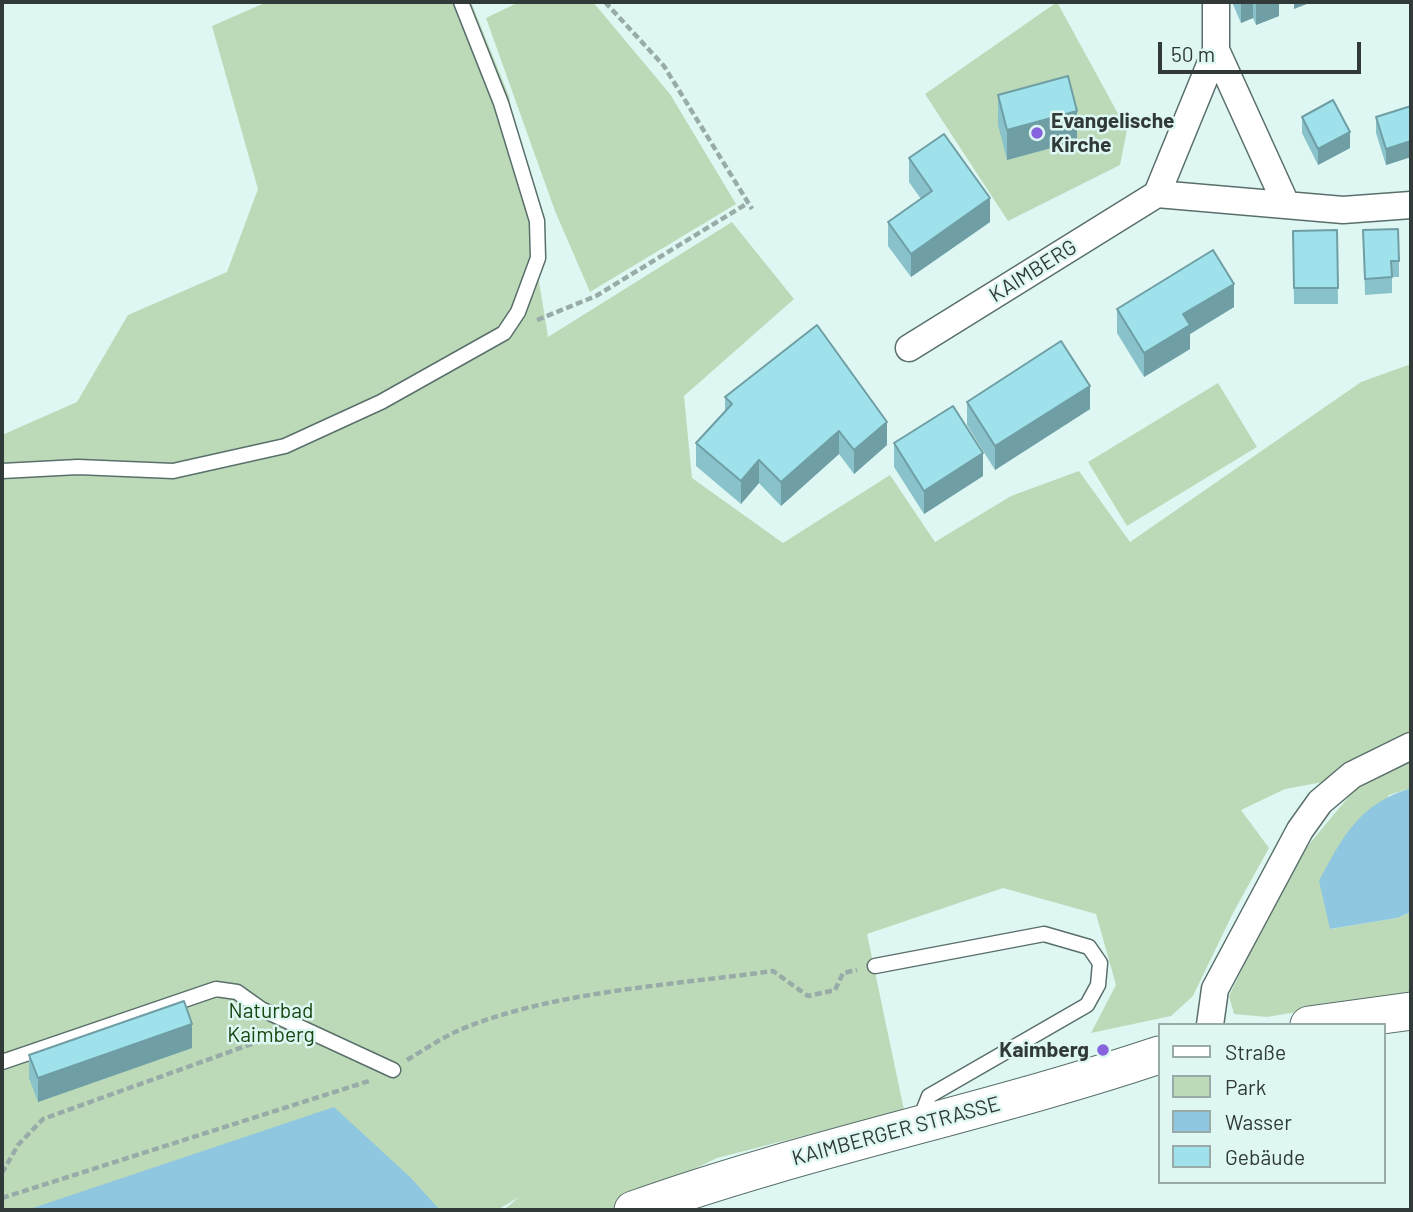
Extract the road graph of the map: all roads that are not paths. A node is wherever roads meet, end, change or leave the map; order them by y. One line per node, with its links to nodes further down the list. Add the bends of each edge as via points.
1 (461, 2): 8 (lane, via 501,103 537,221 538,258 518,312 504,333 381,402 285,446 173,471 78,467)
2 (1216, 2): 3 (street)
3 (1216, 50): 4 (street); 5 (street)
4 (1157, 194): 5 (street); 7 (street, KAIMBERG)
5 (1286, 204): 6 (street, via 1343,210)
6 (1411, 205)
7 (909, 348)
8 (2, 471)
9 (1411, 746): 12 (street, via 1352,775 1320,802 1300,830 1215,989)
10 (875, 966): 17 (lane, via 1045,934 1089,947 1100,963 1098,985 1087,1005 929,1096)
11 (1411, 1011): 13 (main road)
12 (1210, 1023)
13 (1324, 1023)
14 (1158, 1055): 17 (main road, KAIMBERGER STRASSE, via 1059,1088)
15 (2, 1062): 16 (lane, via 216,989 237,992 261,1009)
16 (393, 1070)
17 (918, 1124): 18 (main road, KAIMBERGER STRASSE, via 740,1174)
18 (633, 1210)

